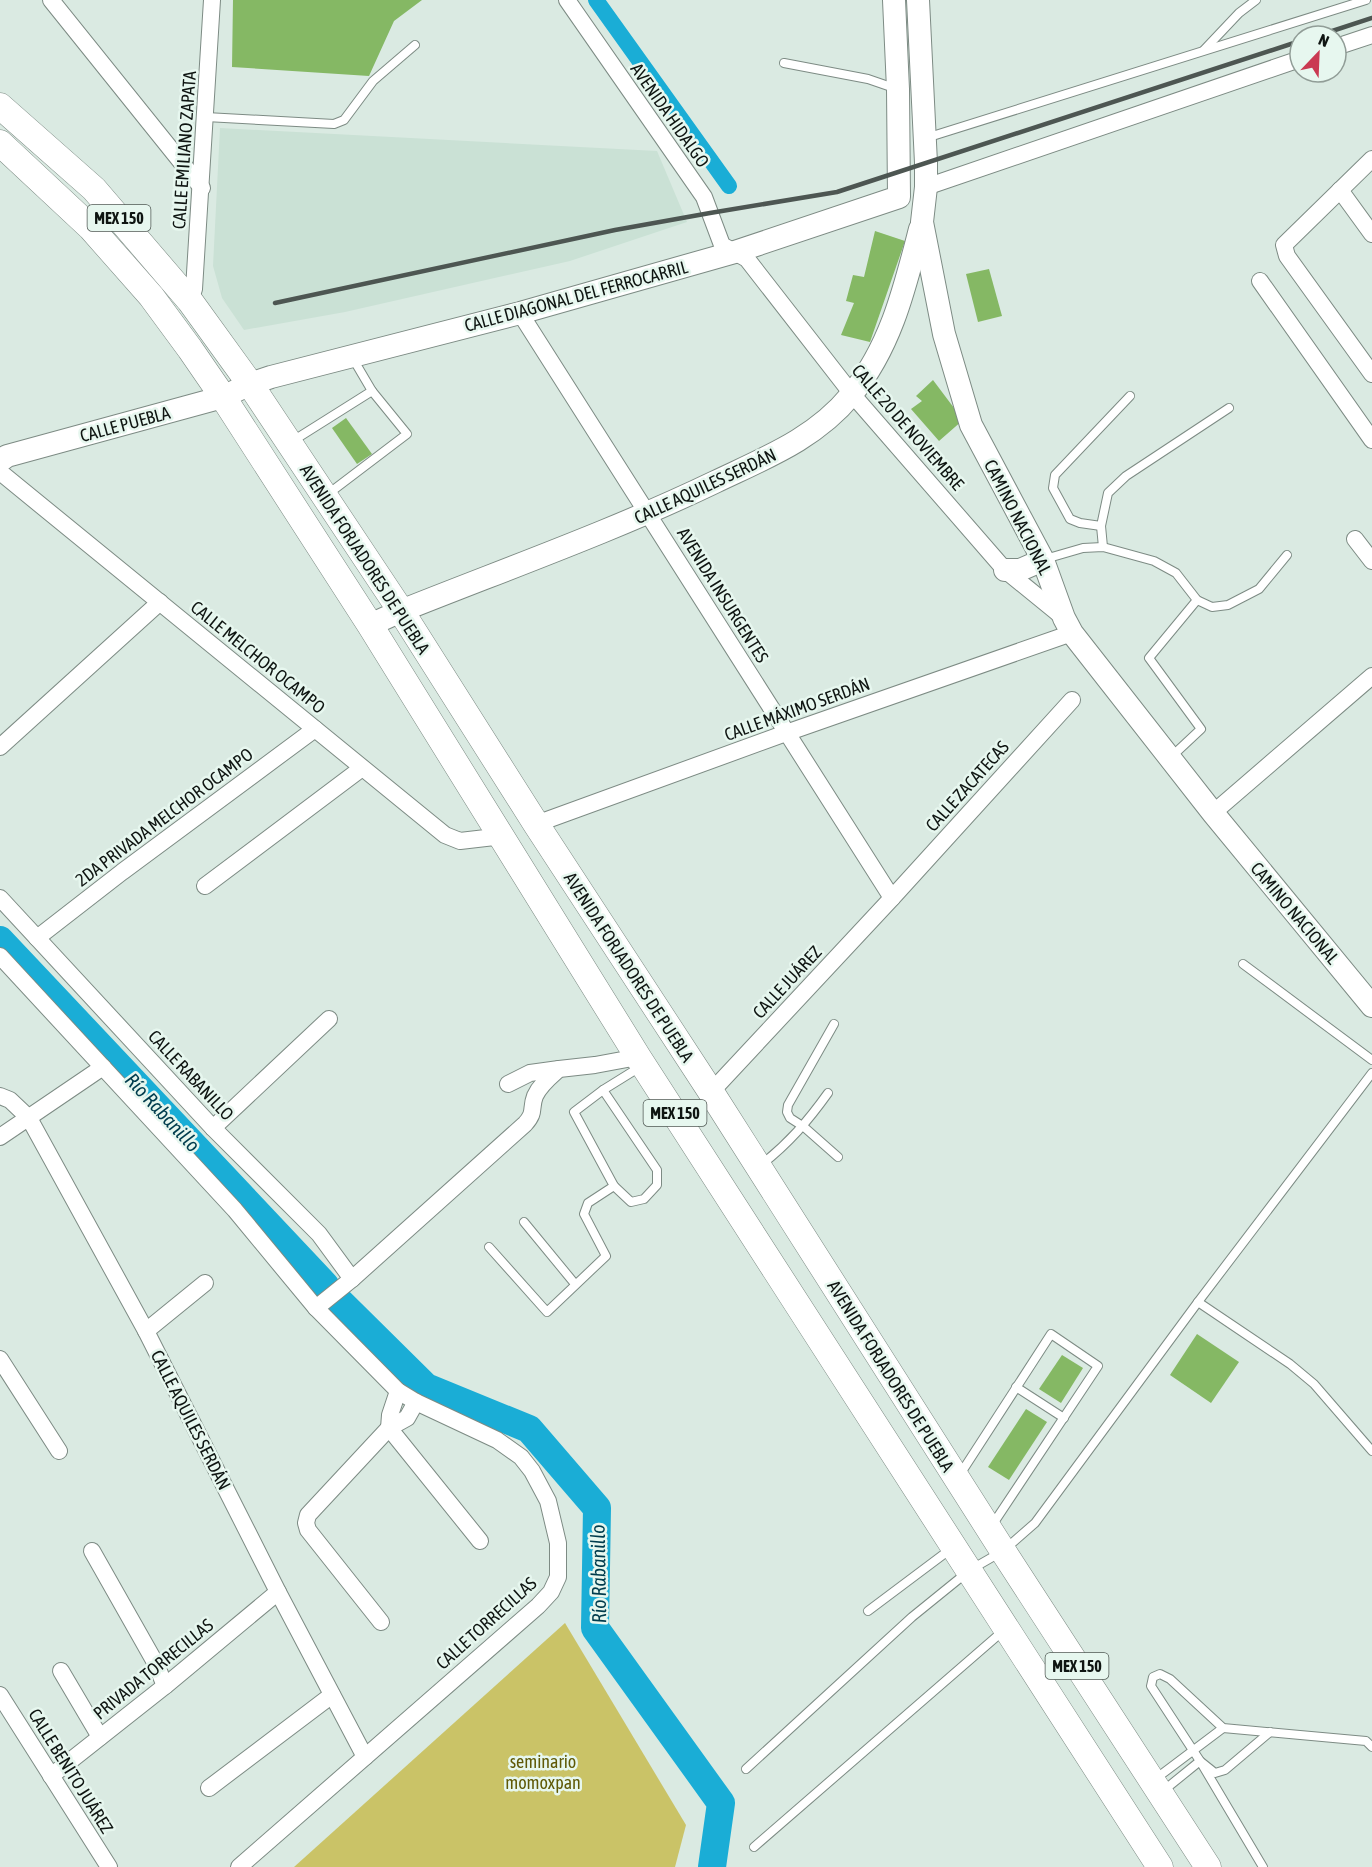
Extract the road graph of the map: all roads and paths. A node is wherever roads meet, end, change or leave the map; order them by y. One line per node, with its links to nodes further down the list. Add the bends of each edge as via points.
1 (51, 0): 21 (street)
2 (212, 0): 16 (street, CALLE EMILIANO ZAPATA)
3 (567, 0): 25 (street, AVENIDA HIDALGO, via 704,197 722,245)
4 (894, 0): 14 (main road)
5 (918, 0): 17 (main road, CAMINO NACIONAL)
6 (1256, 0): 11 (lane)
7 (1366, 0): 11 (lane)
8 (1372, 34): 9 (street)
9 (1348, 43)
10 (415, 45): 16 (lane, via 373,81 344,120 334,124)
11 (1201, 52): 17 (lane)
12 (784, 63): 14 (lane, via 868,79)
13 (1288, 63): 20 (street)
14 (898, 89): 25 (main road, CALLE DIAGONAL DEL FERROCARRIL, via 899,196)
15 (0, 106): 27 (main road, AVENIDA FORJADORES DE PUEBLA / MEX 150, via 94,189)
16 (206, 117): 21 (street, CALLE EMILIANO ZAPATA)
17 (925, 138): 20 (main road, CAMINO NACIONAL)
18 (0, 143): 35 (main road, AVENIDA FORJADORES DE PUEBLA / MEX 150, via 114,254 171,323)
19 (1372, 159): 22 (street)
20 (926, 187): 23 (main road, CAMINO NACIONAL)
21 (202, 188): 27 (street, CALLE EMILIANO ZAPATA)
22 (1340, 190): 24 (street); 30 (street, via 1284,245 1287,256)
23 (922, 222): 33 (main road, CALLE AQUILES SERDÁN, via 892,326); 47 (main road, CAMINO NACIONAL, via 944,334 971,425)
24 (1372, 234)
25 (735, 252): 28 (main road, CALLE DIAGONAL DEL FERROCARRIL); 33 (street, CALLE 20 DE NOVIEMBRE, via 747,259)
26 (1260, 280): 37 (street)
27 (190, 301): 31 (main road, AVENIDA FORJADORES DE PUEBLA / MEX 150)
28 (520, 313): 29 (main road, CALLE DIAGONAL DEL FERROCARRIL); 42 (street, AVENIDA INSURGENTES)
29 (351, 357): 31 (main road, CALLE DIAGONAL DEL FERROCARRIL); 32 (lane)
30 (1372, 374)
31 (250, 384): 35 (main road, CALLE PUEBLA); 38 (main road, AVENIDA FORJADORES DE PUEBLA / MEX 150)
32 (372, 391): 38 (lane); 41 (lane, via 407,434)
33 (852, 394): 42 (main road, CALLE AQUILES SERDÁN, via 828,419 796,443); 49 (street, CALLE 20 DE NOVIEMBRE)
34 (1130, 396): 43 (lane, via 1055,475 1053,488 1070,519)
35 (223, 397): 39 (main road, CALLE PUEBLA); 53 (main road, AVENIDA FORJADORES DE PUEBLA / MEX 150)
36 (1229, 408): 43 (lane, via 1126,476 1108,493)
37 (1372, 440)
38 (290, 444): 41 (main road, AVENIDA FORJADORES DE PUEBLA / MEX 150)
39 (0, 461)
40 (0, 472): 51 (street, CALLE MELCHOR OCAMPO)
41 (325, 497): 52 (main road, AVENIDA FORJADORES DE PUEBLA / MEX 150)
42 (649, 514): 52 (main road, CALLE AQUILES SERDÁN); 58 (street, AVENIDA INSURGENTES)
43 (1101, 526): 45 (lane)
44 (1355, 539): 48 (street)
45 (1103, 547): 47 (lane, via 1083,548); 50 (lane, via 1154,561 1176,573)
46 (1287, 555): 50 (lane, via 1259,589 1227,605 1212,607)
47 (1043, 560): 49 (main road, via 1020,570); 54 (main road, CAMINO NACIONAL)
48 (1372, 561)
49 (1005, 570): 54 (street, CALLE 20 DE NOVIEMBRE)
50 (1197, 600): 60 (lane, via 1149,658 1201,729)
51 (160, 602): 57 (street, CALLE MELCHOR OCAMPO); 59 (street)
52 (401, 611): 53 (main road, CALLE AQUILES SERDÁN); 63 (main road, AVENIDA FORJADORES DE PUEBLA / MEX 150)
53 (370, 625): 64 (main road, AVENIDA FORJADORES DE PUEBLA / MEX 150)
54 (1068, 626): 58 (street, CALLE MÁXIMO SERDÁN); 60 (main road, CAMINO NACIONAL)
55 (1369, 684): 62 (street)
56 (1072, 700): 67 (street, CALLE ZACATECAS)
57 (315, 729): 61 (street, CALLE MELCHOR OCAMPO); 68 (street, 2DA PRIVADA MELCHOR OCAMPO)
58 (786, 733): 63 (street, CALLE MÁXIMO SERDÁN); 67 (street, AVENIDA INSURGENTES)
59 (0, 747)
60 (1170, 758): 62 (main road, CAMINO NACIONAL)
61 (362, 768): 64 (street, CALLE MELCHOR OCAMPO, via 452,838 460,841); 65 (street)
62 (1213, 813): 71 (main road, CAMINO NACIONAL)
63 (536, 824): 81 (main road, AVENIDA FORJADORES DE PUEBLA / MEX 150)
64 (503, 836): 75 (main road, AVENIDA FORJADORES DE PUEBLA / MEX 150)
65 (205, 885)
66 (0, 898): 68 (street, CALLE RABANILLO)
67 (892, 898): 81 (street, CALLE JUÁREZ)
68 (37, 938): 86 (street, CALLE RABANILLO)
69 (0, 956): 76 (street, CALLE TORRECILLAS)
70 (1243, 964): 74 (lane)
71 (1372, 1006)
72 (329, 1019): 86 (street)
73 (834, 1024): 85 (lane, via 788,1105 790,1118)
74 (1372, 1060)
75 (641, 1061): 77 (street); 80 (lane); 110 (main road, AVENIDA FORJADORES DE PUEBLA / MEX 150)
76 (103, 1067): 84 (street); 97 (street, CALLE TORRECILLAS, via 235,1210)
77 (559, 1069): 79 (street, via 530,1073); 93 (street, via 537,1092 532,1116 525,1124)
78 (1372, 1073): 96 (lane)
79 (508, 1084)
80 (603, 1090): 90 (lane, via 574,1112); 90 (lane, via 657,1170 657,1185 644,1199 631,1202)
81 (711, 1092): 89 (main road, AVENIDA FORJADORES DE PUEBLA / MEX 150)
82 (828, 1092): 85 (lane)
83 (0, 1096): 84 (street, CALLE AQUILES SERDÁN)
84 (29, 1118): 87 (street); 98 (street, CALLE AQUILES SERDÁN)
85 (804, 1127): 88 (lane); 89 (lane)
86 (213, 1128): 93 (street, CALLE RABANILLO, via 319,1234)
87 (0, 1137)
88 (838, 1157)
89 (759, 1168): 107 (main road, AVENIDA FORJADORES DE PUEBLA / MEX 150)
90 (614, 1186): 95 (lane, via 588,1203 585,1214 606,1256)
91 (524, 1222): 95 (lane)
92 (489, 1247): 95 (lane, via 547,1312)
93 (352, 1278): 97 (street)
94 (206, 1283): 98 (street)
95 (575, 1284)
96 (1198, 1302): 106 (lane, via 1314,1384); 109 (lane, via 1035,1523)
97 (316, 1308): 101 (street, CALLE TORRECILLAS)
98 (146, 1331): 113 (street, CALLE AQUILES SERDÁN)
99 (0, 1359): 105 (street)
100 (1016, 1387): 103 (lane); 103 (lane, via 1051,1334 1098,1366); 107 (lane)
101 (398, 1391): 102 (street, CALLE TORRECILLAS); 104 (street)
102 (416, 1402): 104 (street, via 407,1418); 126 (street, CALLE TORRECILLAS, via 497,1440 521,1457 548,1500 558,1543 558,1577 538,1606)
103 (1064, 1418): 109 (lane)
104 (389, 1428): 108 (street); 115 (street, via 308,1515 306,1523)
105 (60, 1451)
106 (1372, 1451)
107 (957, 1480): 109 (main road, AVENIDA FORJADORES DE PUEBLA / MEX 150)
108 (480, 1541)
109 (996, 1541): 112 (lane); 130 (main road, AVENIDA FORJADORES DE PUEBLA / MEX 150)
110 (954, 1546): 112 (main road, AVENIDA FORJADORES DE PUEBLA / MEX 150); 114 (lane)
111 (92, 1551): 118 (street)
112 (970, 1570): 116 (main road, AVENIDA FORJADORES DE PUEBLA / MEX 150); 128 (lane, via 912,1617)
113 (278, 1592): 118 (street, PRIVADA TORRECILLAS); 120 (street, CALLE AQUILES SERDÁN)
114 (868, 1611)
115 (381, 1622)
116 (1006, 1629): 132 (lane); 135 (main road, AVENIDA FORJADORES DE PUEBLA / MEX 150)
117 (61, 1671): 123 (street)
118 (165, 1686): 123 (street, PRIVADA TORRECILLAS)
119 (0, 1695): 129 (street, CALLE BENITO JUÁREZ)
120 (332, 1695): 126 (street, CALLE AQUILES SERDÁN); 131 (street)
121 (1223, 1728): 122 (lane); 125 (lane); 125 (lane, via 1170,1679 1160,1674 1153,1677 1151,1686)
122 (1270, 1732): 124 (lane, via 1366,1741); 127 (lane, via 1220,1772 1215,1773)
123 (100, 1737): 129 (street, PRIVADA TORRECILLAS)
124 (1372, 1747)
125 (1194, 1752): 127 (lane); 130 (lane)
126 (365, 1757): 134 (street, CALLE TORRECILLAS)
127 (1200, 1761): 130 (lane); 137 (lane)
128 (746, 1769)
129 (51, 1776): 133 (street, CALLE BENITO JUÁREZ)
130 (1156, 1787): 136 (main road, AVENIDA FORJADORES DE PUEBLA / MEX 150)
131 (209, 1788)
132 (754, 1847)
133 (109, 1867)
134 (239, 1867)
135 (1160, 1867)
136 (1208, 1867)
137 (1263, 1867)

